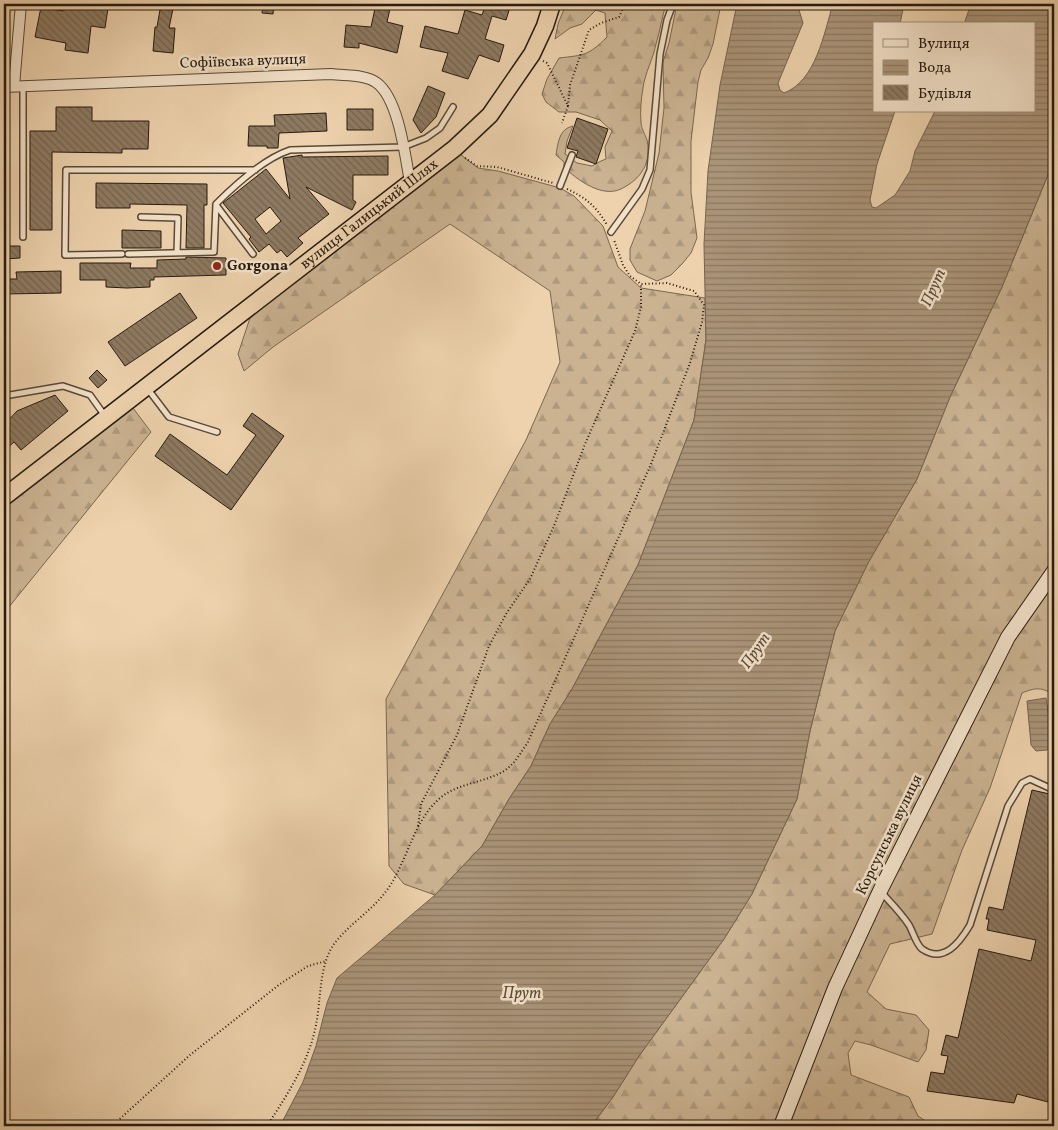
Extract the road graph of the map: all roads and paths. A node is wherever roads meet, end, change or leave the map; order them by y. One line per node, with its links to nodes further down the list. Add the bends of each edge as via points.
1 (21, 4): 6 (street)
2 (552, 4): 5 (highway, вулиця Галицький Шлях)
3 (625, 4): 7 (path, via 619,17 589,30 570,85)
4 (673, 4): 18 (lane, via 660,54 650,170 642,189)
5 (532, 54): 7 (path, via 547,63); 11 (highway, вулиця Галицький Шлях, via 490,115)
6 (14, 87): 10 (street, Софіївська вулиця, via 331,74 364,78 377,83 393,105); 19 (lane)
7 (568, 106): 9 (path)
8 (453, 107): 10 (lane, via 440,128 426,138)
9 (562, 123)
10 (403, 147): 13 (lane, via 290,150); 14 (street, Софіївська вулиця)
11 (455, 148): 14 (highway, вулиця Галицький Шлях); 15 (path, via 477,166 497,168)
12 (572, 155): 15 (lane)
13 (256, 170): 16 (lane); 20 (lane, via 66,170 65,255)
14 (410, 182): 23 (highway, вулиця Галицький Шлях)
15 (560, 186): 18 (path, via 580,194 591,203)
16 (216, 204): 20 (lane, via 214,252); 21 (lane)
17 (141, 217): 20 (lane, via 178,218)
18 (611, 232): 22 (path, via 623,265)
19 (23, 237)
20 (176, 253)
21 (253, 254)
22 (641, 284): 30 (path, via 641,308 636,331 530,579 489,646 457,735 421,804); 30 (path, via 684,286 694,291 704,305 690,363 651,464 524,748 505,770 441,797 426,812)
23 (146, 388): 25 (highway, вулиця Галицький Шлях); 26 (lane, via 169,417)
24 (4, 396): 25 (lane, via 63,386 90,395)
25 (107, 418): 27 (highway, вулиця Галицький Шлях)
26 (217, 432)
27 (4, 497)
28 (1054, 571): 31 (main road, Корсунська вулиця, via 1008,637)
29 (1054, 790): 31 (lane, via 1030,779 1012,798 970,925 951,950 933,954 920,948 909,926)
30 (418, 827): 32 (path, via 387,891 333,946)
31 (880, 891): 35 (main road, Корсунська вулиця, via 835,988)
32 (326, 961): 33 (path, via 308,966 280,984 190,1055); 34 (path, via 316,1026 307,1053 289,1092)
33 (112, 1126)
34 (266, 1126)
35 (781, 1126)

